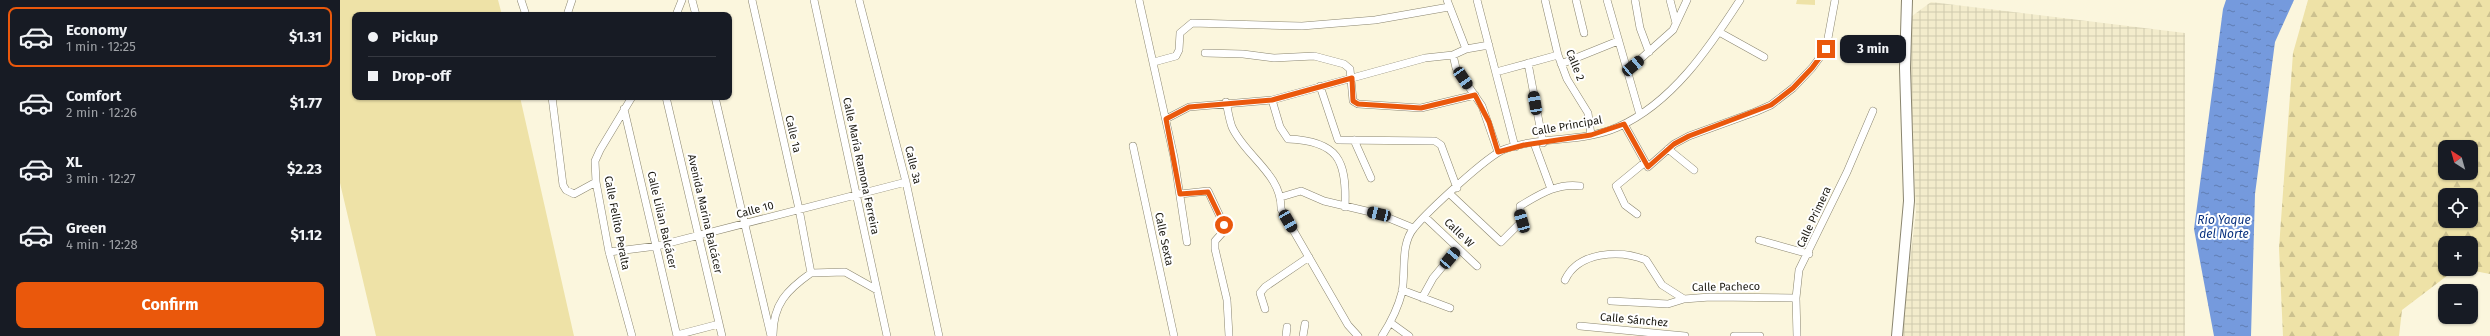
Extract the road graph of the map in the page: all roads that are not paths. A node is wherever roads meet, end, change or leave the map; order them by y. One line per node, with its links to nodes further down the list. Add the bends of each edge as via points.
1 (521, 0): 20 (street)
2 (572, 0): 21 (street)
3 (682, 0): 22 (street)
4 (692, 0): 23 (street)
5 (752, 0): 77 (street, Calle 1a)
6 (814, 0): 74 (street, Calle María Ramona Ferreira)
7 (859, 0): 68 (street, Calle 3a)
8 (1139, 0): 35 (street)
9 (1477, 0): 28 (street)
10 (1545, 0): 33 (street, Calle 2)
11 (1576, 0): 26 (street)
12 (1607, 0): 27 (street)
13 (1635, 0): 30 (street, via 1640,28)
14 (1670, 0): 24 (street)
15 (1687, 0): 24 (street)
16 (1740, 0): 25 (street, Calle Principal)
17 (1835, 0): 61 (street, via 1826,49 1793,88 1771,105 1689,136)
18 (1907, 0): 123 (main road, via 1905,68 1909,201)
19 (1448, 4): 29 (street); 35 (street, via 1375,20 1302,26 1192,23 1180,33 1180,50 1176,56)
20 (525, 12)
21 (568, 12)
22 (677, 12)
23 (695, 12)
24 (1676, 24): 30 (street, via 1673,30)
25 (1719, 32): 34 (street); 51 (street, Calle Principal, via 1669,92)
26 (1584, 33)
27 (1618, 41): 37 (street); 38 (street)
28 (1489, 45): 29 (street); 39 (street)
29 (1466, 49): 32 (street)
30 (1649, 52): 38 (street)
31 (1205, 54): 40 (street, via 1243,54 1274,58 1314,56 1344,64 1350,69)
32 (1453, 55): 40 (street, via 1425,58); 42 (street, via 1456,68)
33 (1558, 55): 36 (street); 37 (street, Calle 2)
34 (1764, 57)
35 (1154, 62): 52 (street)
36 (1528, 63): 39 (street); 58 (street)
37 (1561, 64): 54 (street, Calle 2, via 1588,113)
38 (1627, 71): 51 (street)
39 (1496, 72): 60 (street)
40 (1352, 78): 41 (street); 42 (street, via 1353,101 1358,104 1421,108)
41 (1320, 86): 47 (street); 55 (street)
42 (1475, 95): 63 (street, via 1489,122)
43 (552, 100): 67 (street, via 563,185 574,194)
44 (630, 100): 49 (street, Calle Fellito Peralta)
45 (667, 100): 82 (street, Avenida Marina Balcácer)
46 (716, 100): 80 (street)
47 (1272, 100): 48 (street); 62 (street, via 1280,127 1288,139 1298,139)
48 (1226, 102): 52 (street, via 1189,107); 75 (street, via 1232,128 1275,183)
49 (624, 109): 67 (street, Calle Fellito Peralta, via 597,156); 85 (street, Calle Lilian Balcácer)
50 (1874, 111): 88 (street, Calle Primera)
51 (1640, 115): 53 (street, Calle Principal)
52 (1166, 119): 72 (street)
53 (1624, 124): 54 (street, Calle Principal); 64 (street)
54 (1591, 135): 58 (street, Calle Principal)
55 (1338, 140): 56 (street); 62 (street)
56 (1354, 140): 66 (street); 70 (street, via 1435,141 1441,145)
57 (1534, 143): 58 (street, Calle Principal); 60 (street, Calle Principal); 71 (street)
58 (1542, 143)
59 (1133, 146): 112 (street, Calle Sexta)
60 (1515, 147): 63 (street, Calle Principal)
61 (1668, 149): 64 (street, via 1649,167); 65 (street)
62 (1333, 151): 76 (street, via 1343,168 1346,180)
63 (1498, 152): 70 (street, Calle Principal)
64 (1644, 163): 78 (street, via 1619,182 1616,188 1629,210)
65 (1694, 170)
66 (1370, 178)
67 (596, 182): 87 (street, Calle Fellito Peralta)
68 (906, 182): 74 (street, Calle 10); 111 (street, Calle 3a)
69 (1580, 186): 71 (street)
70 (1456, 188): 73 (street, Calle Principal)
71 (1550, 189): 73 (street, via 1520,206 1522,222 1501,242)
72 (1180, 194): 84 (street); 113 (street, via 1208,192 1224,225 1223,232 1215,241 1215,249 1227,300)
73 (1450, 194): 79 (street, Calle Principal)
74 (856, 196): 77 (street, Calle 10); 93 (street, Calle María Ramona Ferreira)
75 (1281, 198): 76 (street, via 1301,191); 89 (street, via 1281,208)
76 (1345, 207): 81 (street, via 1379,214)
77 (799, 209): 80 (street, Calle 10); 91 (street, Calle 1a)
78 (1637, 214)
79 (1425, 216): 81 (street, Calle Principal); 86 (street, Calle W)
80 (744, 224): 82 (street, Calle 10); 109 (street)
81 (1413, 228): 94 (street, Calle Principal, via 1407,244)
82 (699, 236): 85 (street, Calle 10); 102 (street, Avenida Marina Balcácer)
83 (1759, 240): 88 (street)
84 (1187, 242)
85 (657, 246): 87 (street, Calle 10); 106 (street, Calle Lilian Balcácer)
86 (1458, 248): 90 (street, Calle W); 95 (street, via 1433,278)
87 (609, 252): 107 (street, Calle Fellito Peralta)
88 (1809, 254): 96 (street, Calle Primera, via 1799,270)
89 (1309, 257): 100 (street, via 1265,287 1260,293); 116 (street, via 1348,325)
90 (1477, 266)
91 (811, 273): 93 (street, via 845,272); 109 (street, via 782,298 773,318)
92 (1565, 280): 97 (street, Calle Pacheco, via 1569,271 1583,260 1619,254 1646,260 1662,285)
93 (877, 290): 110 (street, Calle María Ramona Ferreira)
94 (1402, 290): 95 (street); 101 (street, Calle Principal)
95 (1422, 298): 99 (street)
96 (1796, 298): 97 (street, Calle Pacheco); 122 (street, Calle Primera)
97 (1684, 299): 98 (street, via 1668,304)
98 (1611, 301)
99 (1450, 308)
100 (1265, 309)
101 (1391, 323): 117 (street, Calle Principal); 118 (street)
102 (719, 324): 106 (street); 108 (street, Avenida Marina Balcácer)
103 (1305, 324): 115 (street)
104 (1580, 326): 119 (street, Calle Sánchez)
105 (1287, 327): 114 (street)
106 (677, 335)
107 (632, 336)
108 (722, 336)
109 (772, 336)
110 (887, 336)
111 (939, 336)
112 (1174, 336)
113 (1229, 336)
114 (1286, 336)
115 (1303, 336)
116 (1358, 336)
117 (1382, 336)
118 (1409, 336)
119 (1685, 336)
120 (1734, 336): 121 (street)
121 (1760, 336)
122 (1797, 336)
123 (1897, 336)

